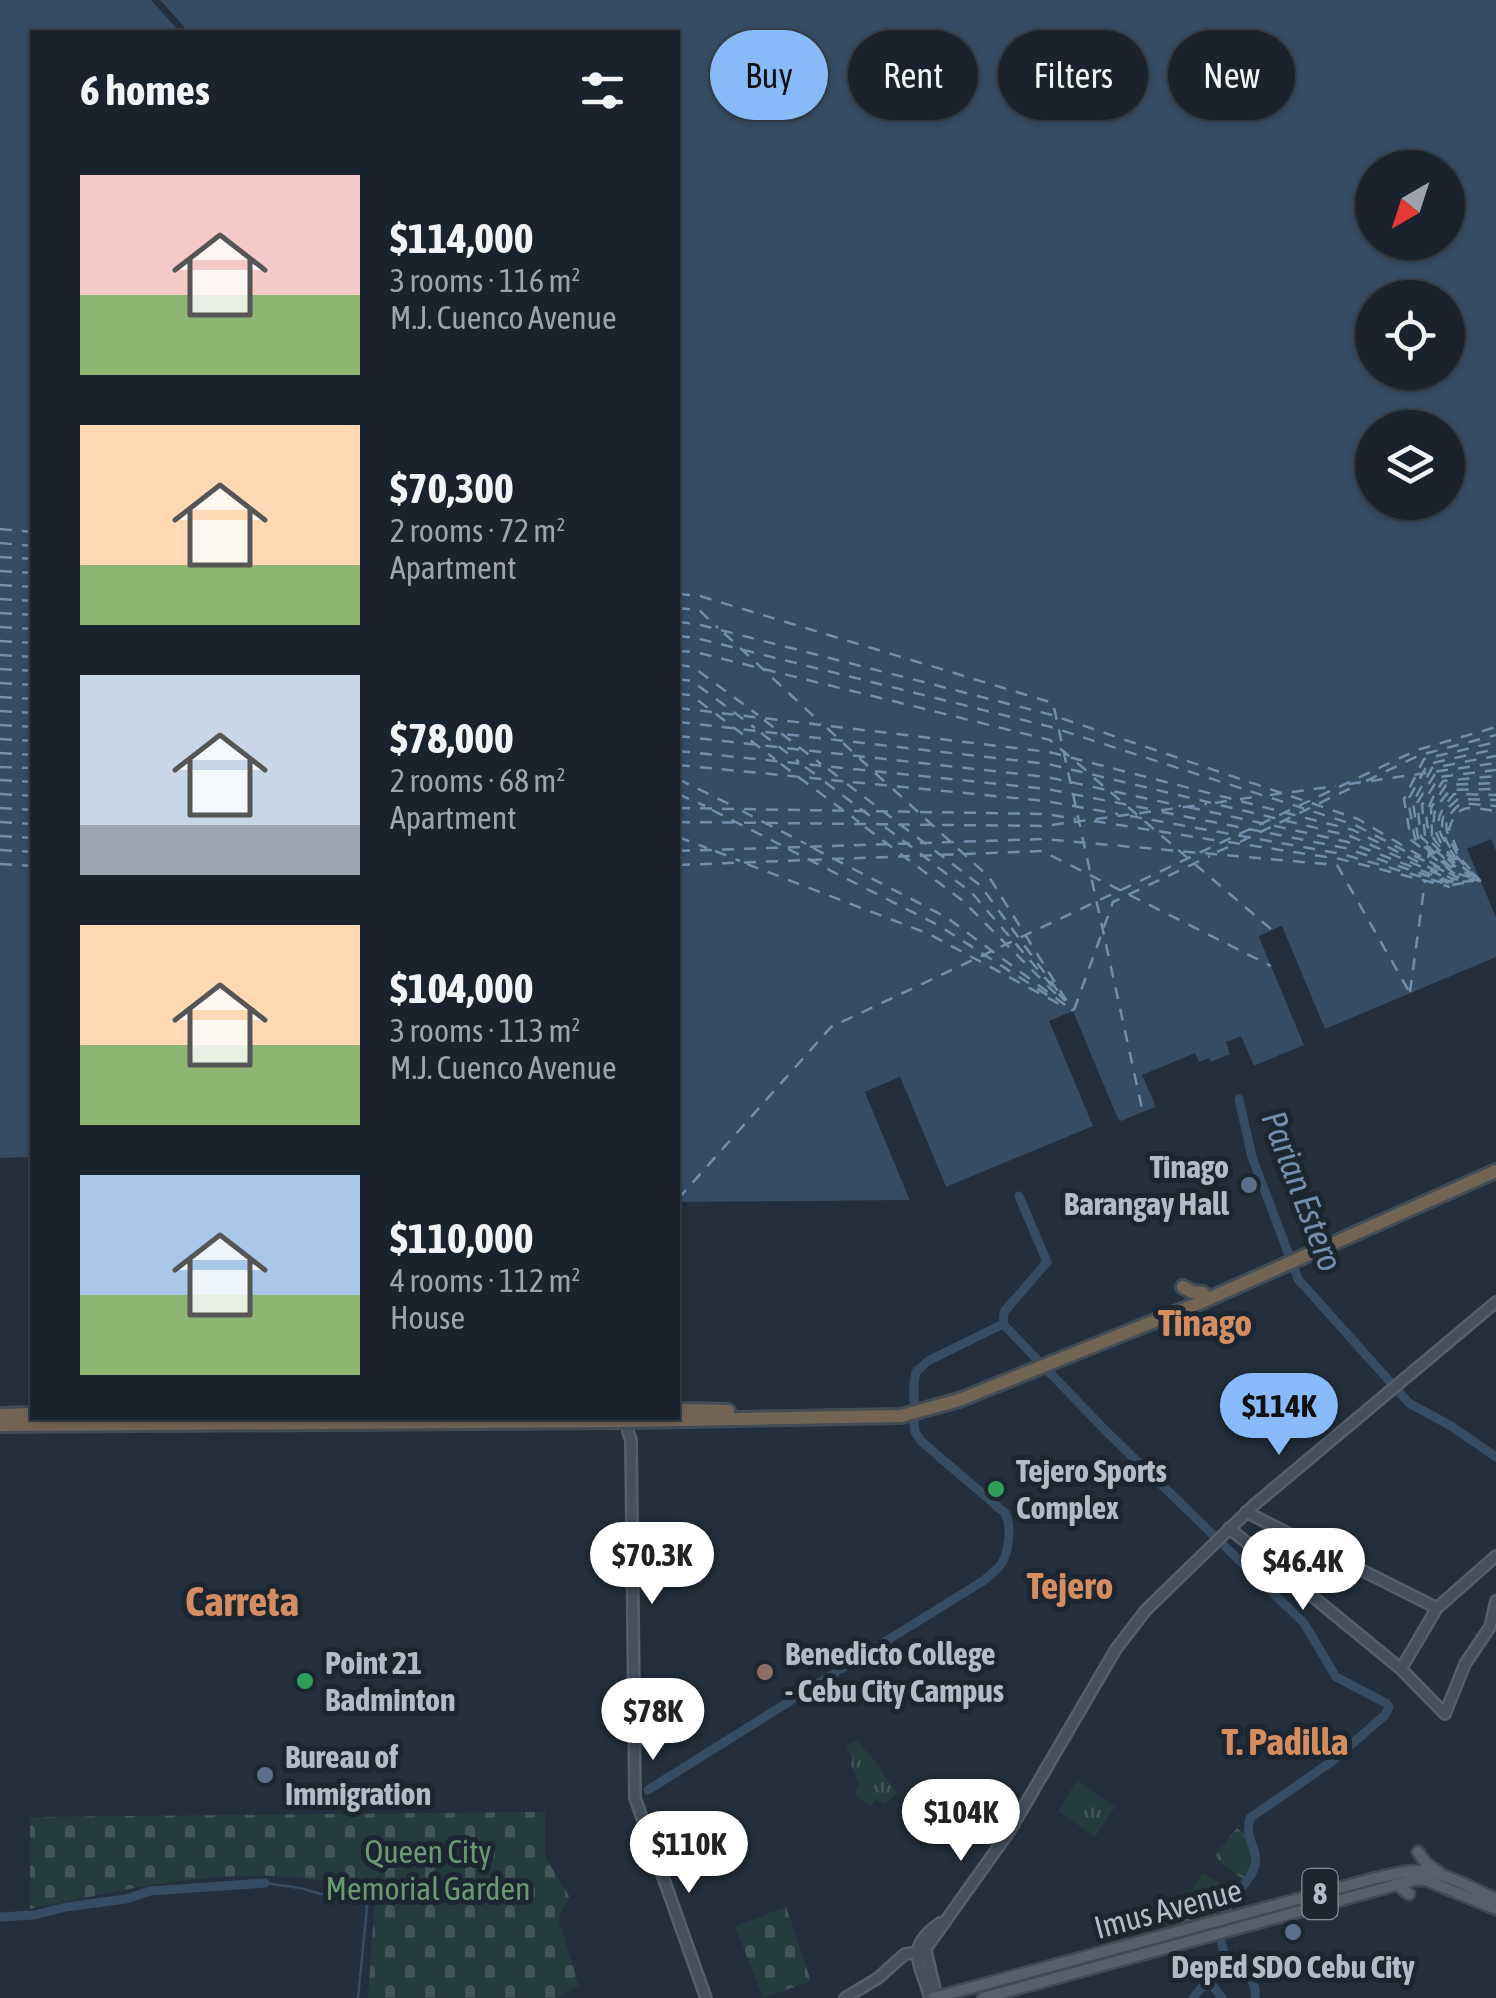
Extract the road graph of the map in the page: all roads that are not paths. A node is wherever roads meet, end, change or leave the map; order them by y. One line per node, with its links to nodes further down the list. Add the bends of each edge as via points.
1 (1496, 1168): 2 (highway)
2 (1207, 1295): 4 (highway); 5 (highway); 5 (highway, via 1183,1293)
3 (1496, 1302): 14 (main road)
4 (1208, 1314)
5 (1040, 1365): 7 (highway, via 959,1400)
6 (680, 1410): 7 (highway)
7 (914, 1410): 10 (highway, via 885,1417)
8 (30, 1414): 9 (highway)
9 (0, 1415)
10 (680, 1419)
11 (528, 1420): 13 (highway)
12 (633, 1420): 30 (main road, via 635,1798)
13 (0, 1425)
14 (1246, 1512): 15 (main road); 18 (main road)
15 (1229, 1528): 19 (main road); 29 (main road, via 1126,1633 1009,1832 944,1920 919,1941)
16 (1496, 1556): 18 (main road)
17 (1496, 1600): 19 (main road, via 1490,1628 1445,1714)
18 (1437, 1608): 19 (main road)
19 (1401, 1669)
20 (1418, 1852): 22 (main road)
21 (1415, 1875): 22 (main road, 8, via 1424,1871); 23 (main road, Imus Avenue / 8); 26 (main road, 8); 27 (main road, Imus Avenue / 8, via 1372,1879)
22 (1449, 1879): 25 (main road, 8)
23 (1396, 1884): 24 (main road); 27 (main road, Imus Avenue / 8)
24 (1409, 1894)
25 (1496, 1900)
26 (1496, 1909)
27 (1226, 1927): 28 (main road, Imus Avenue / 8)
28 (1168, 1942): 32 (main road, Imus Avenue / 8); 33 (main road, Imus Avenue / 8)
29 (921, 1951): 31 (main road, via 905,1954); 32 (main road, 8)
30 (706, 1998)
31 (845, 1998)
32 (935, 1998)
33 (984, 1998)

